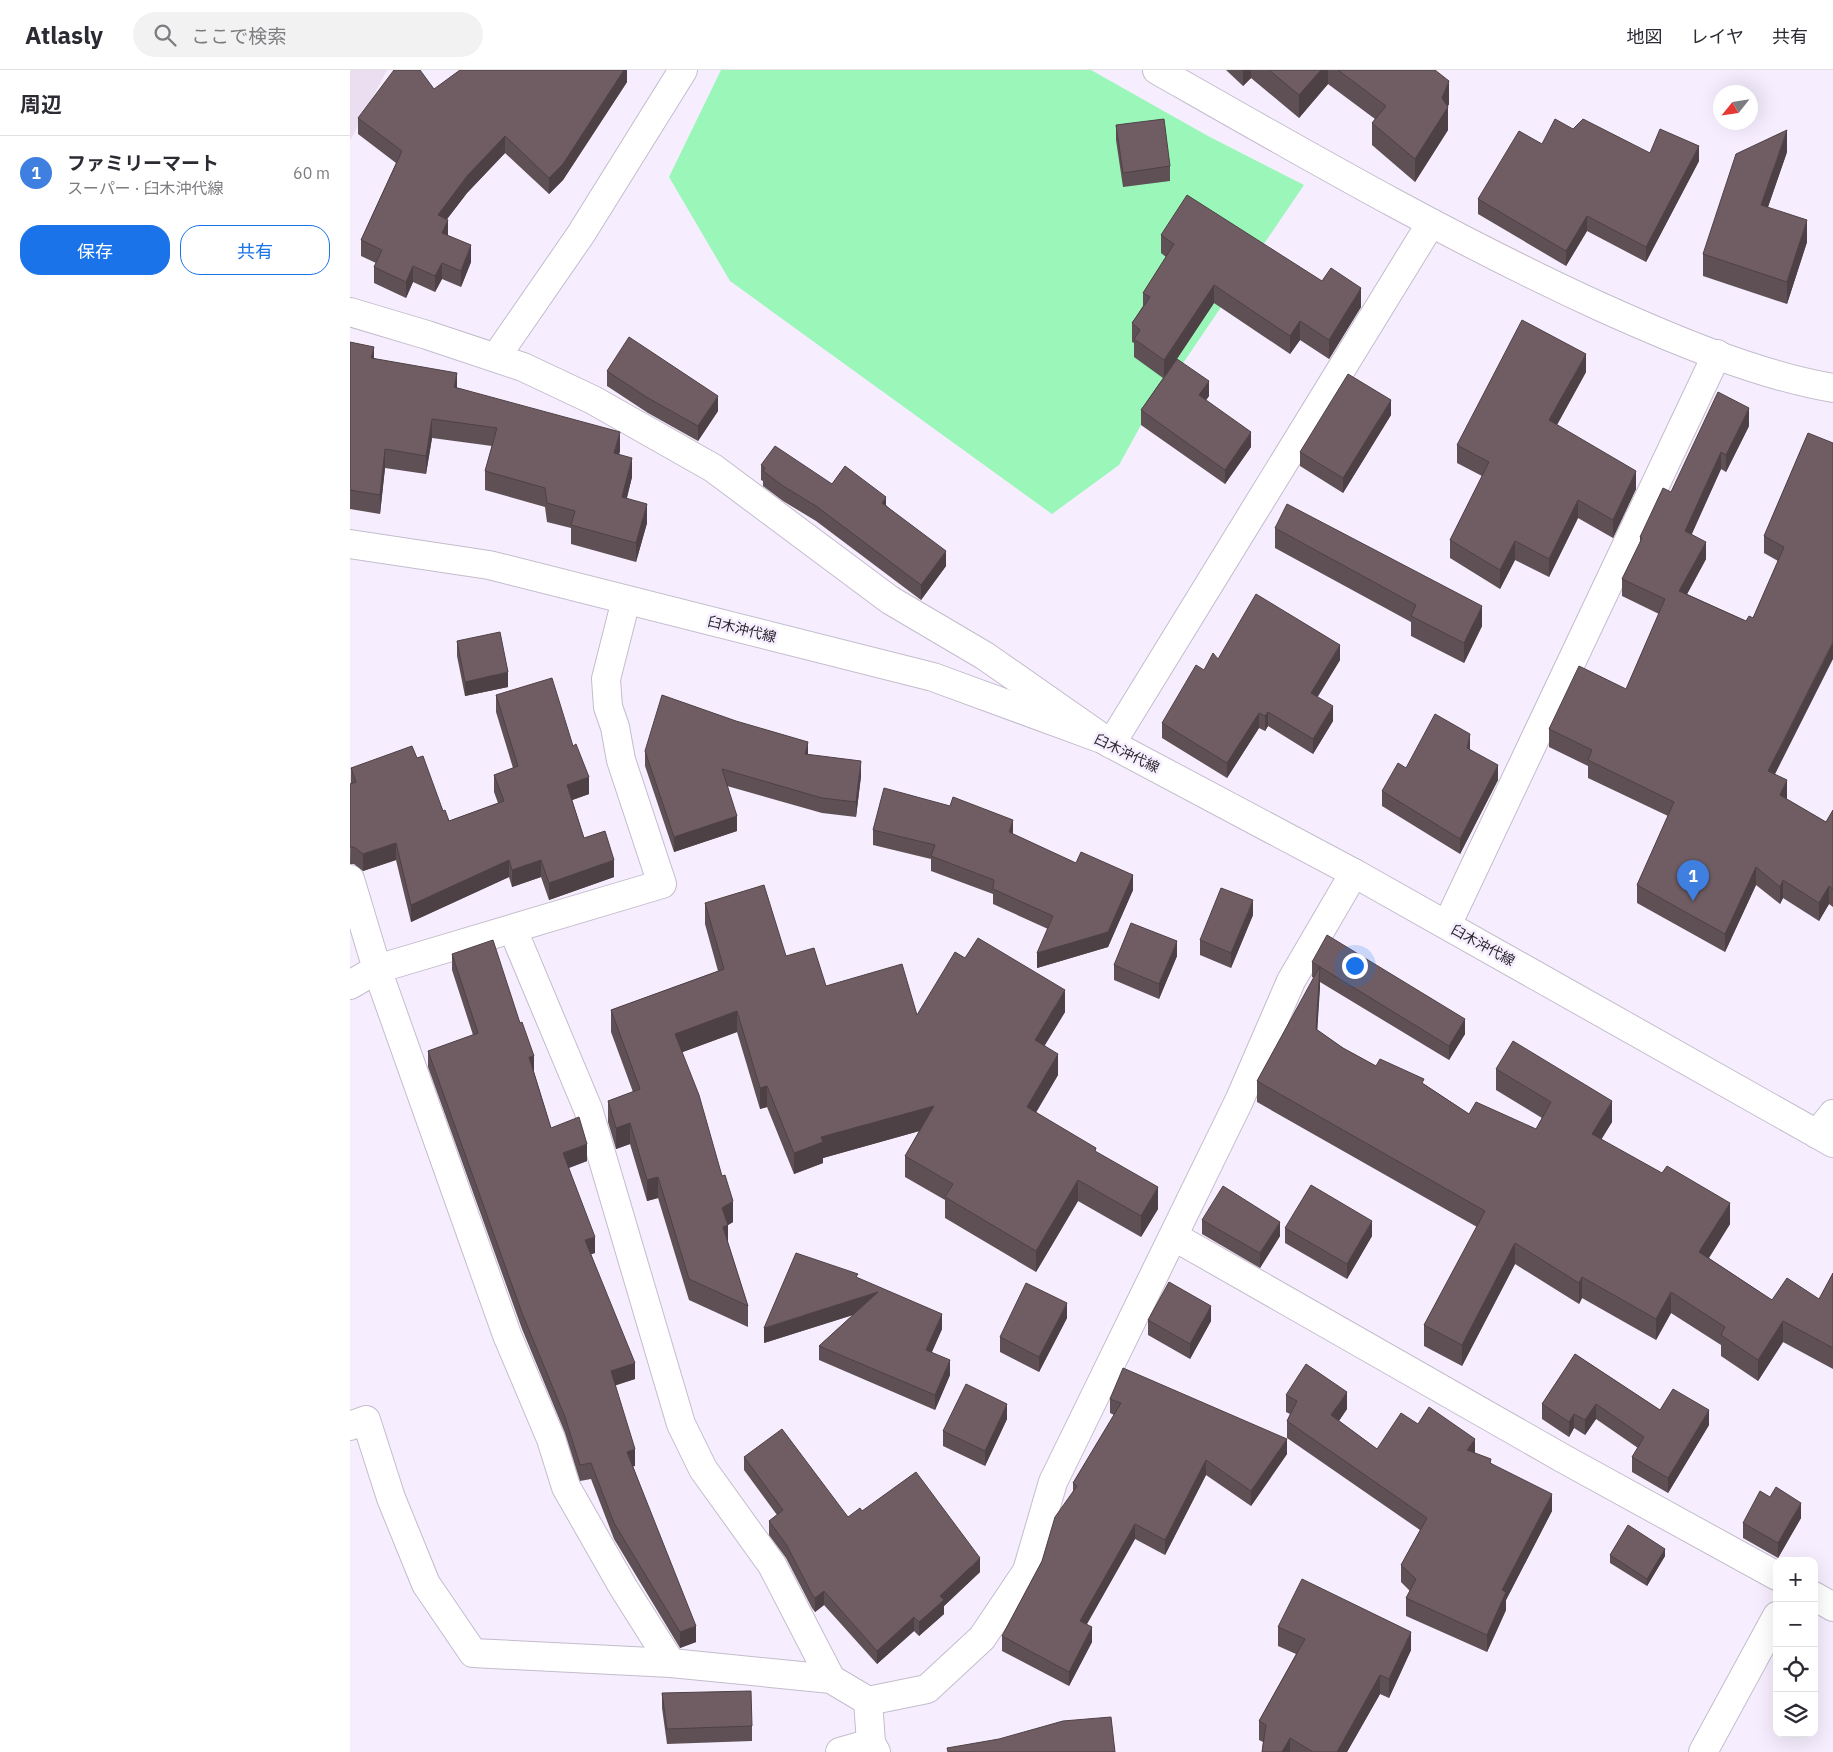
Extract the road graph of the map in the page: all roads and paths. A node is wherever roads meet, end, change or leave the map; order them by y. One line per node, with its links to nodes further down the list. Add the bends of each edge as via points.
1 (683, 70): 6 (street, via 581,234)
2 (1157, 70): 3 (street)
3 (1432, 223): 5 (street, via 1570,292); 10 (street)
4 (350, 312): 6 (street)
5 (1716, 354): 7 (street); 13 (street)
6 (496, 358): 10 (street, via 593,400 713,468 890,600 985,656)
7 (1833, 388)
8 (350, 544): 9 (street, 臼木沖代線, via 489,565)
9 (626, 600): 10 (street, 臼木沖代線, via 933,677); 14 (street, via 606,679 608,707 621,760 662,884)
10 (1112, 744): 11 (street, 臼木沖代線)
11 (1354, 873): 13 (street, 臼木沖代線); 18 (street, via 1291,981 1240,1101)
12 (350, 880): 15 (street)
13 (1447, 925): 17 (street, 臼木沖代線)
14 (513, 930): 15 (street); 25 (street, via 588,1109 681,1424 703,1469 772,1565)
15 (377, 969): 16 (street); 24 (street, via 507,1335 551,1439 566,1487)
16 (350, 986)
17 (1828, 1130)
18 (1173, 1236): 20 (street); 26 (street, via 1053,1482 1027,1571 982,1638 927,1689)
19 (350, 1426): 24 (street, via 366,1420 391,1498 426,1584 474,1653)
20 (1773, 1574)
21 (1818, 1598): 22 (street)
22 (1833, 1607)
23 (1773, 1623): 29 (street)
24 (671, 1663): 25 (street)
25 (831, 1679): 26 (street)
26 (868, 1700): 27 (street)
27 (873, 1748): 28 (street)
28 (840, 1752)
29 (1703, 1752)

